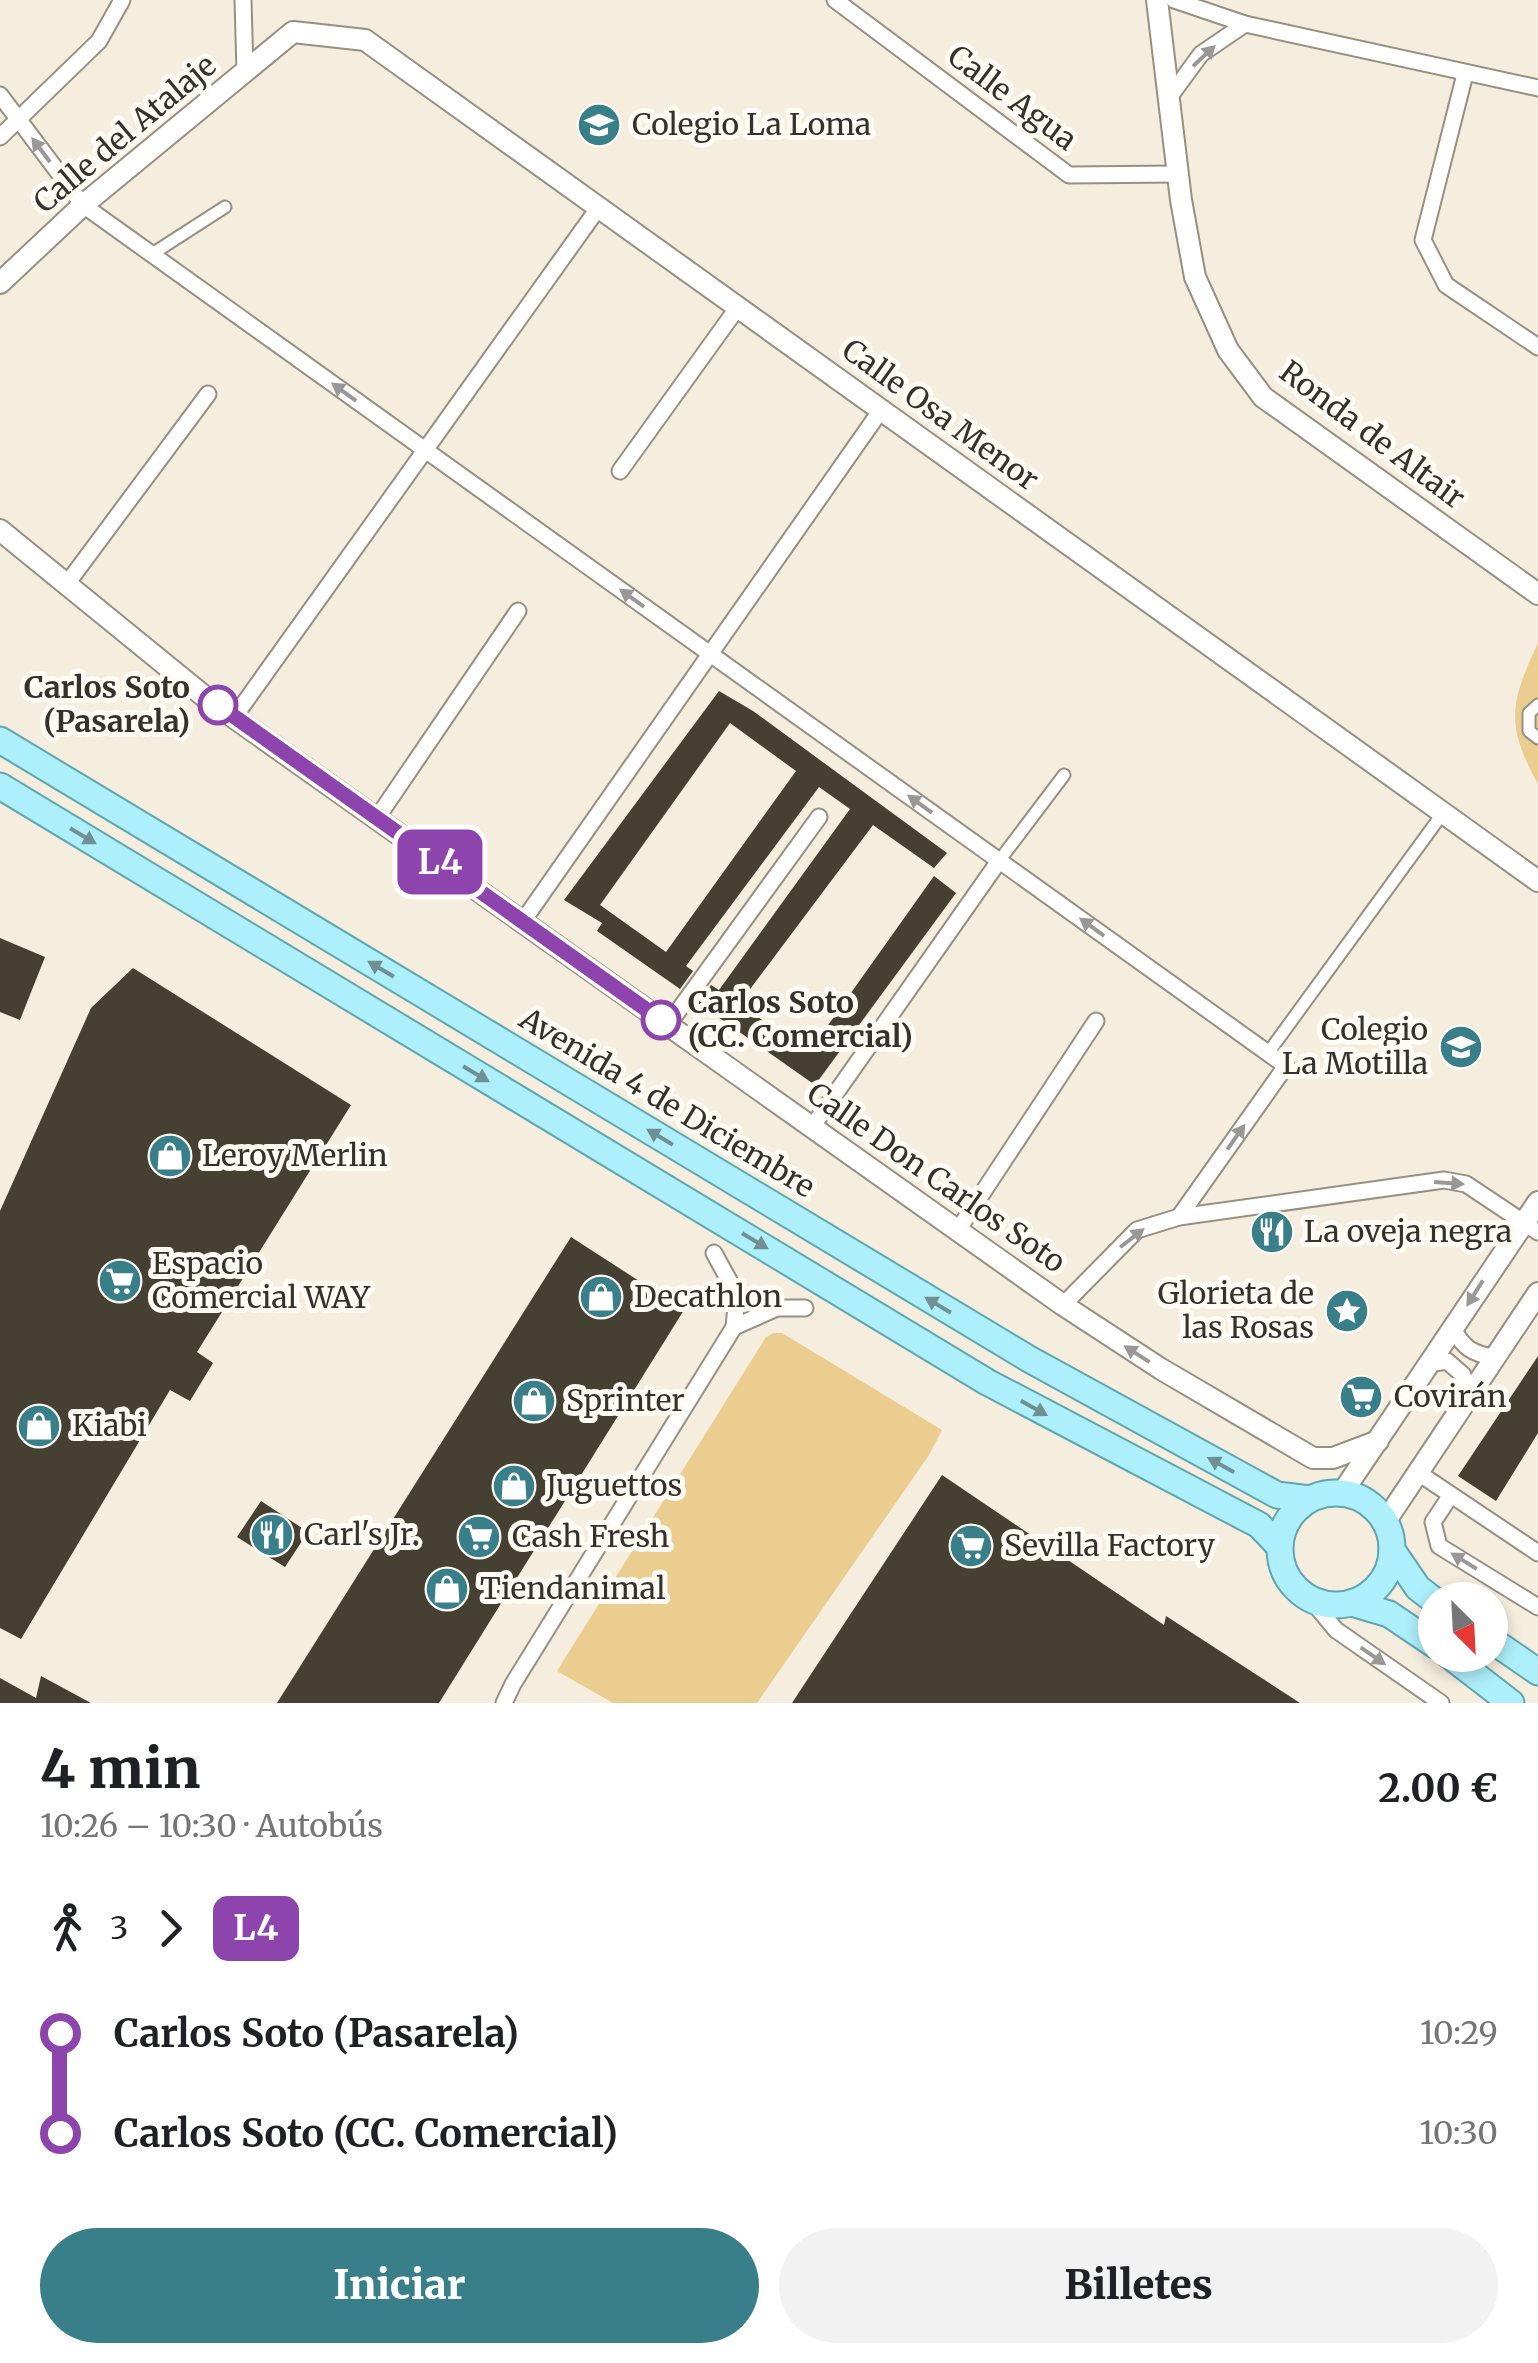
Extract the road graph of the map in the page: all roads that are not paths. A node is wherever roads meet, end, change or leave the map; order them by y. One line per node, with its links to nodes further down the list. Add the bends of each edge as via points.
1 (122, 0): 14 (street, via 100,41)
2 (243, 0): 9 (street, Calle del Atalaje)
3 (836, 0): 16 (street, Calle Agua, via 1069,175)
4 (1157, 0): 13 (street, Ronda de Altair)
5 (1174, 0): 7 (street)
6 (1206, 0): 7 (street)
7 (1245, 24): 10 (street); 13 (street, one-way to 7, via 1201,54)
8 (293, 32): 9 (street, Calle del Atalaje); 19 (street, Calle Osa Menor, via 365,40)
9 (245, 72): 17 (street, Calle del Atalaje)
10 (1465, 74): 11 (street); 23 (street, via 1423,240 1446,284)
11 (1538, 88)
12 (0, 95): 14 (street)
13 (1170, 95): 16 (street, Ronda de Altair)
14 (18, 120): 15 (street); 17 (street, one-way to 14)
15 (0, 137)
16 (1177, 174): 30 (street, Ronda de Altair, via 1195,276 1228,350 1262,396)
17 (83, 205): 20 (street); 21 (street, Calle del Atalaje)
18 (225, 207): 20 (street)
19 (598, 208): 22 (street, Calle Osa Menor); 26 (street)
20 (152, 254): 26 (street, one-way to 20)
21 (0, 283)
22 (738, 308): 25 (street, Calle Osa Menor); 27 (street)
23 (1538, 347)
24 (208, 394): 29 (street)
25 (881, 410): 32 (street); 39 (street, Calle Osa Menor)
26 (424, 449): 32 (street, one-way to 26); 34 (street)
27 (620, 471)
28 (0, 530): 29 (street, Calle Don Carlos Soto)
29 (66, 585): 34 (street, Calle Don Carlos Soto)
30 (1538, 594)
31 (518, 611): 41 (street)
32 (711, 654): 42 (street, one-way to 32); 44 (street)
33 (1538, 706): 35 (street, via 1528,713)
34 (235, 716): 41 (street, Calle Don Carlos Soto)
35 (1538, 738)
36 (0, 740): 66 (main road, Avenida 4 de Diciembre, one-way to 36, via 1278,1495 1029,1359)
37 (1064, 774): 42 (street)
38 (0, 786): 68 (main road, one-way to 68, via 987,1382 1259,1524)
39 (1443, 812): 43 (street, Calle Osa Menor); 47 (street)
40 (819, 817): 46 (street)
41 (378, 818): 44 (street, Calle Don Carlos Soto)
42 (999, 861): 47 (street, one-way to 42); 48 (street)
43 (1534, 870)
44 (523, 921): 46 (street, Calle Don Carlos Soto)
45 (1096, 1021): 52 (street)
46 (668, 1024): 48 (street, Calle Don Carlos Soto)
47 (1268, 1053): 50 (street, one-way to 47, via 1286,1066)
48 (812, 1127): 52 (street, Calle Don Carlos Soto)
49 (1538, 1202): 51 (street)
50 (1180, 1216): 51 (street, one-way to 51, via 1444,1180 1466,1184); 55 (street, one-way to 50, via 1137,1230)
51 (1530, 1226): 58 (street, one-way to 58)
52 (958, 1230): 55 (street, Calle Don Carlos Soto)
53 (714, 1253): 57 (street, via 737,1295)
54 (1538, 1293): 59 (street)
55 (1063, 1305): 62 (street, Calle Don Carlos Soto, one-way to 55, via 1333,1458 1313,1458)
56 (805, 1308): 57 (street, via 777,1308)
57 (734, 1327): 79 (street)
58 (1453, 1328): 59 (street, via 1475,1354); 60 (street)
59 (1494, 1357): 61 (street)
60 (1428, 1364): 61 (street, via 1447,1361 1464,1376); 62 (street)
61 (1468, 1394): 63 (street)
62 (1378, 1441): 64 (street)
63 (1417, 1472): 65 (street); 67 (street)
64 (1342, 1493): 66 (main road); 67 (main road, via 1374,1508)
65 (1451, 1495): 70 (street); 74 (street, one-way to 65, via 1439,1546 1433,1522)
66 (1310, 1499): 68 (main road, via 1290,1515)
67 (1385, 1522): 69 (main road)
68 (1279, 1546): 72 (main road, via 1287,1578)
69 (1392, 1550): 71 (main road); 73 (main road, via 1377,1586)
70 (1538, 1553)
71 (1418, 1588)
72 (1312, 1601): 73 (main road); 80 (street, one-way to 80, via 1336,1630)
73 (1352, 1603): 75 (main road, via 1389,1614)
74 (1538, 1607)
75 (1418, 1634)
76 (1508, 1652): 77 (main road)
77 (1536, 1670)
78 (1471, 1672): 81 (main road)
79 (504, 1703)
80 (1441, 1703)
81 (1512, 1703)

